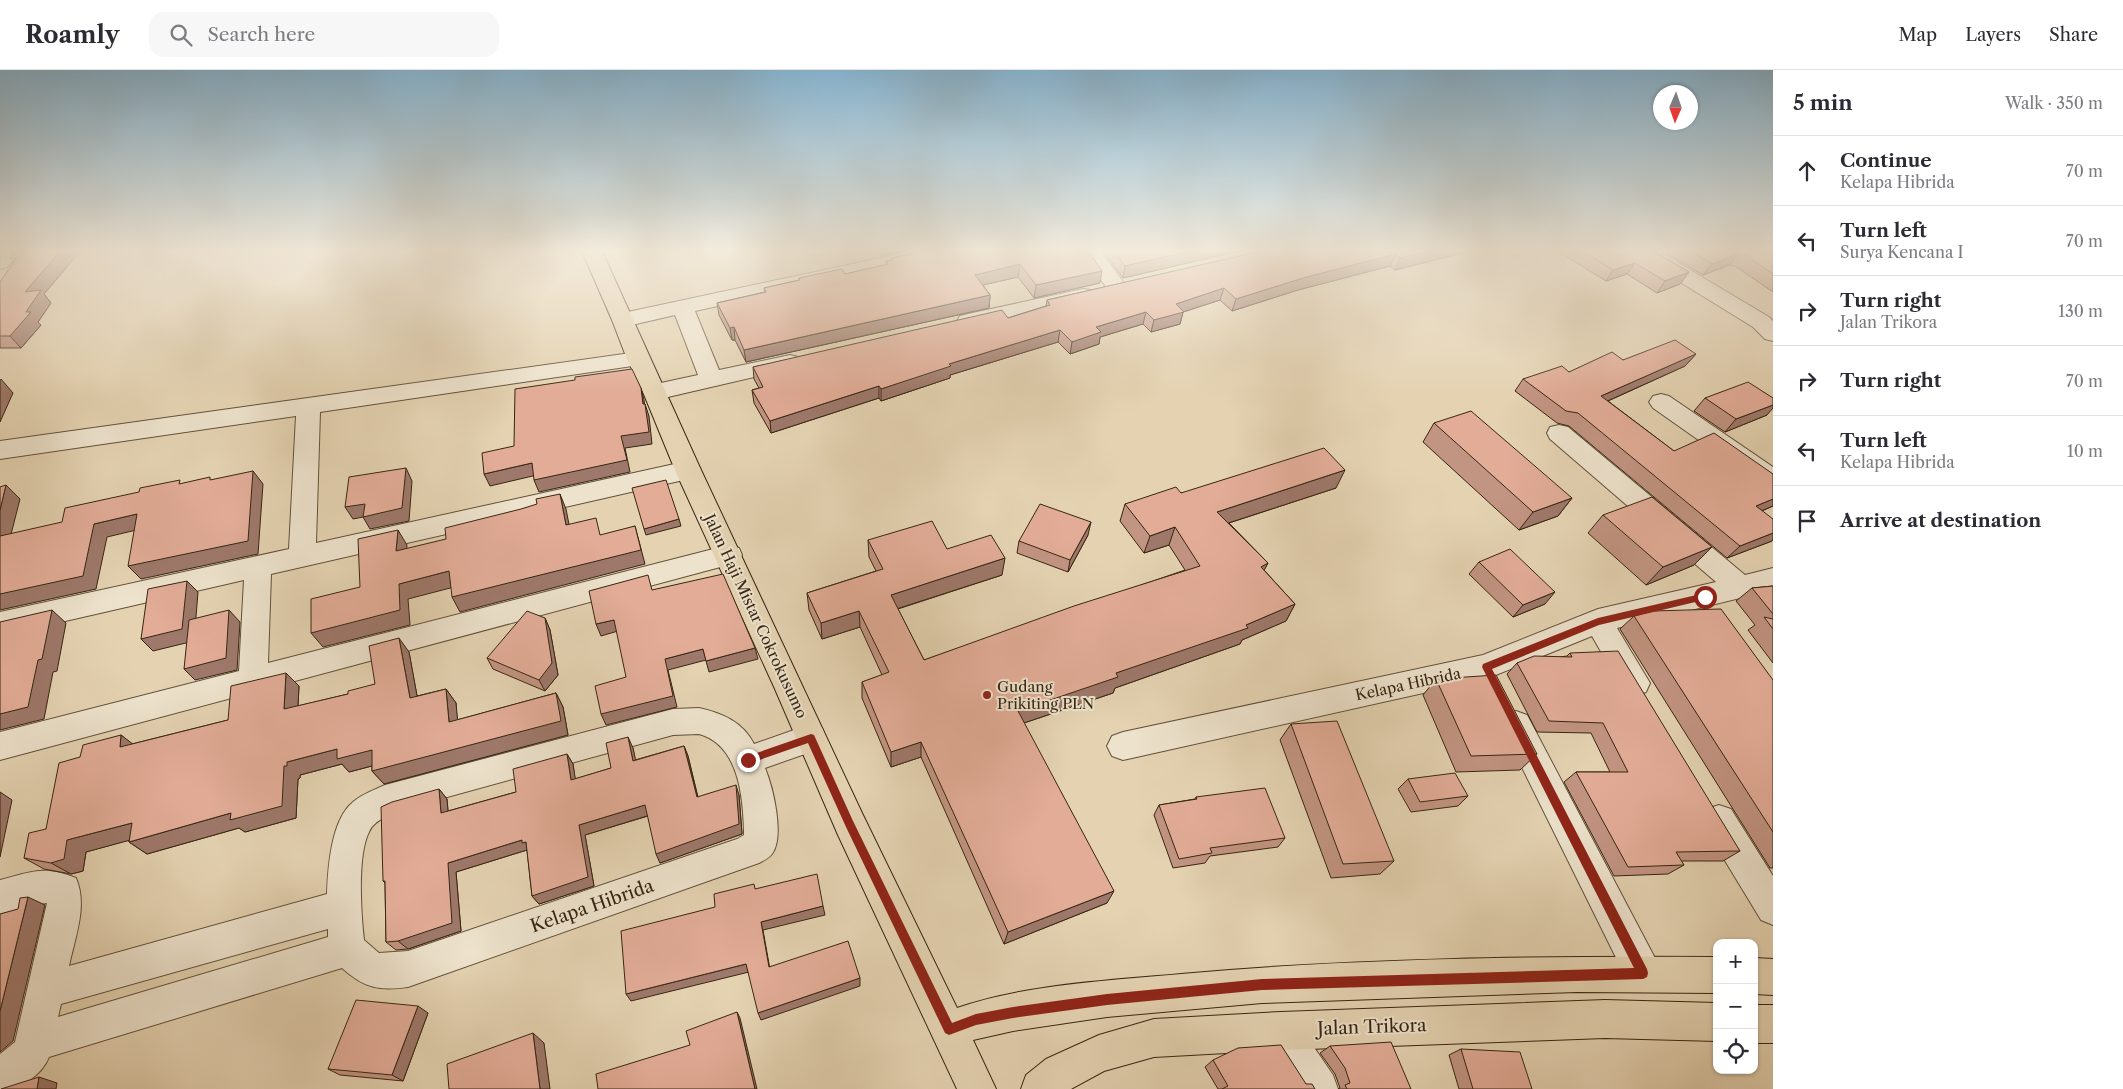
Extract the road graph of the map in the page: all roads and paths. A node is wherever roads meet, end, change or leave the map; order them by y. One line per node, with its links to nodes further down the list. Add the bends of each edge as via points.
1 (612, 297): 6 (main road, Jalan Haji Mistar Cokrokusumo)
2 (731, 297): 5 (street)
3 (1075, 297): 7 (street)
4 (1721, 297): 8 (street)
5 (683, 307): 6 (street); 11 (street)
6 (623, 320): 10 (main road, Jalan Haji Mistar Cokrokusumo)
7 (952, 325)
8 (1769, 325)
9 (807, 358): 11 (street)
10 (638, 359): 12 (main road, Jalan Haji Mistar Cokrokusumo); 14 (street)
11 (711, 380): 12 (street)
12 (655, 392): 17 (main road, Jalan Haji Mistar Cokrokusumo)
13 (1661, 402): 18 (street)
14 (308, 406): 16 (street); 20 (street)
15 (1559, 433): 23 (street)
16 (0, 450)
17 (688, 470): 19 (main road, Jalan Haji Mistar Cokrokusumo); 20 (street)
18 (1773, 480)
19 (729, 555): 28 (street); 31 (main road, Jalan Haji Mistar Cokrokusumo)
20 (302, 556): 21 (street)
21 (258, 566): 27 (street); 28 (street)
22 (1773, 579): 23 (street, Kelapa Hibrida)
23 (1741, 587): 24 (street, Kelapa Hibrida)
24 (1705, 597): 25 (street); 26 (street, Kelapa Hibrida)
25 (1722, 620)
26 (1598, 622): 29 (street, Kelapa Hibrida); 30 (street)
27 (0, 624)
28 (253, 681): 32 (street)
29 (1497, 688): 33 (street, Kelapa Hibrida); 40 (street)
30 (1649, 706)
31 (811, 738): 34 (street); 48 (main road, Jalan Haji Mistar Cokrokusumo)
32 (0, 746)
33 (1123, 746)
34 (748, 760): 37 (street, via 734,739 717,726 699,721 673,722 396,796 373,806 357,820 349,846); 39 (street, Kelapa Hibrida, via 762,829 760,842 747,852 408,969 370,970)
35 (1706, 799): 38 (street)
36 (0, 897): 44 (street, via 54,885 64,890 65,902)
37 (343, 907): 39 (street); 44 (street)
38 (1773, 908)
39 (347, 949): 50 (street)
40 (1643, 973): 41 (main road); 48 (main road, via 1262,985 1107,999 1013,1012)
41 (1713, 975)
42 (1758, 976): 43 (main road)
43 (1773, 976)
44 (46, 990): 50 (street)
45 (1713, 1022): 49 (main road, Jalan Trikora, via 1605,1018)
46 (1758, 1024): 47 (main road)
47 (1773, 1024)
48 (949, 1029): 52 (main road, Jalan Haji Mistar Cokrokusumo)
49 (1281, 1030): 53 (main road, Jalan Trikora, via 1154,1038 1100,1054 1060,1073); 54 (street)
50 (36, 1042): 51 (street, via 23,1063)
51 (0, 1072)
52 (977, 1089)
53 (1040, 1089)
54 (1319, 1089)

